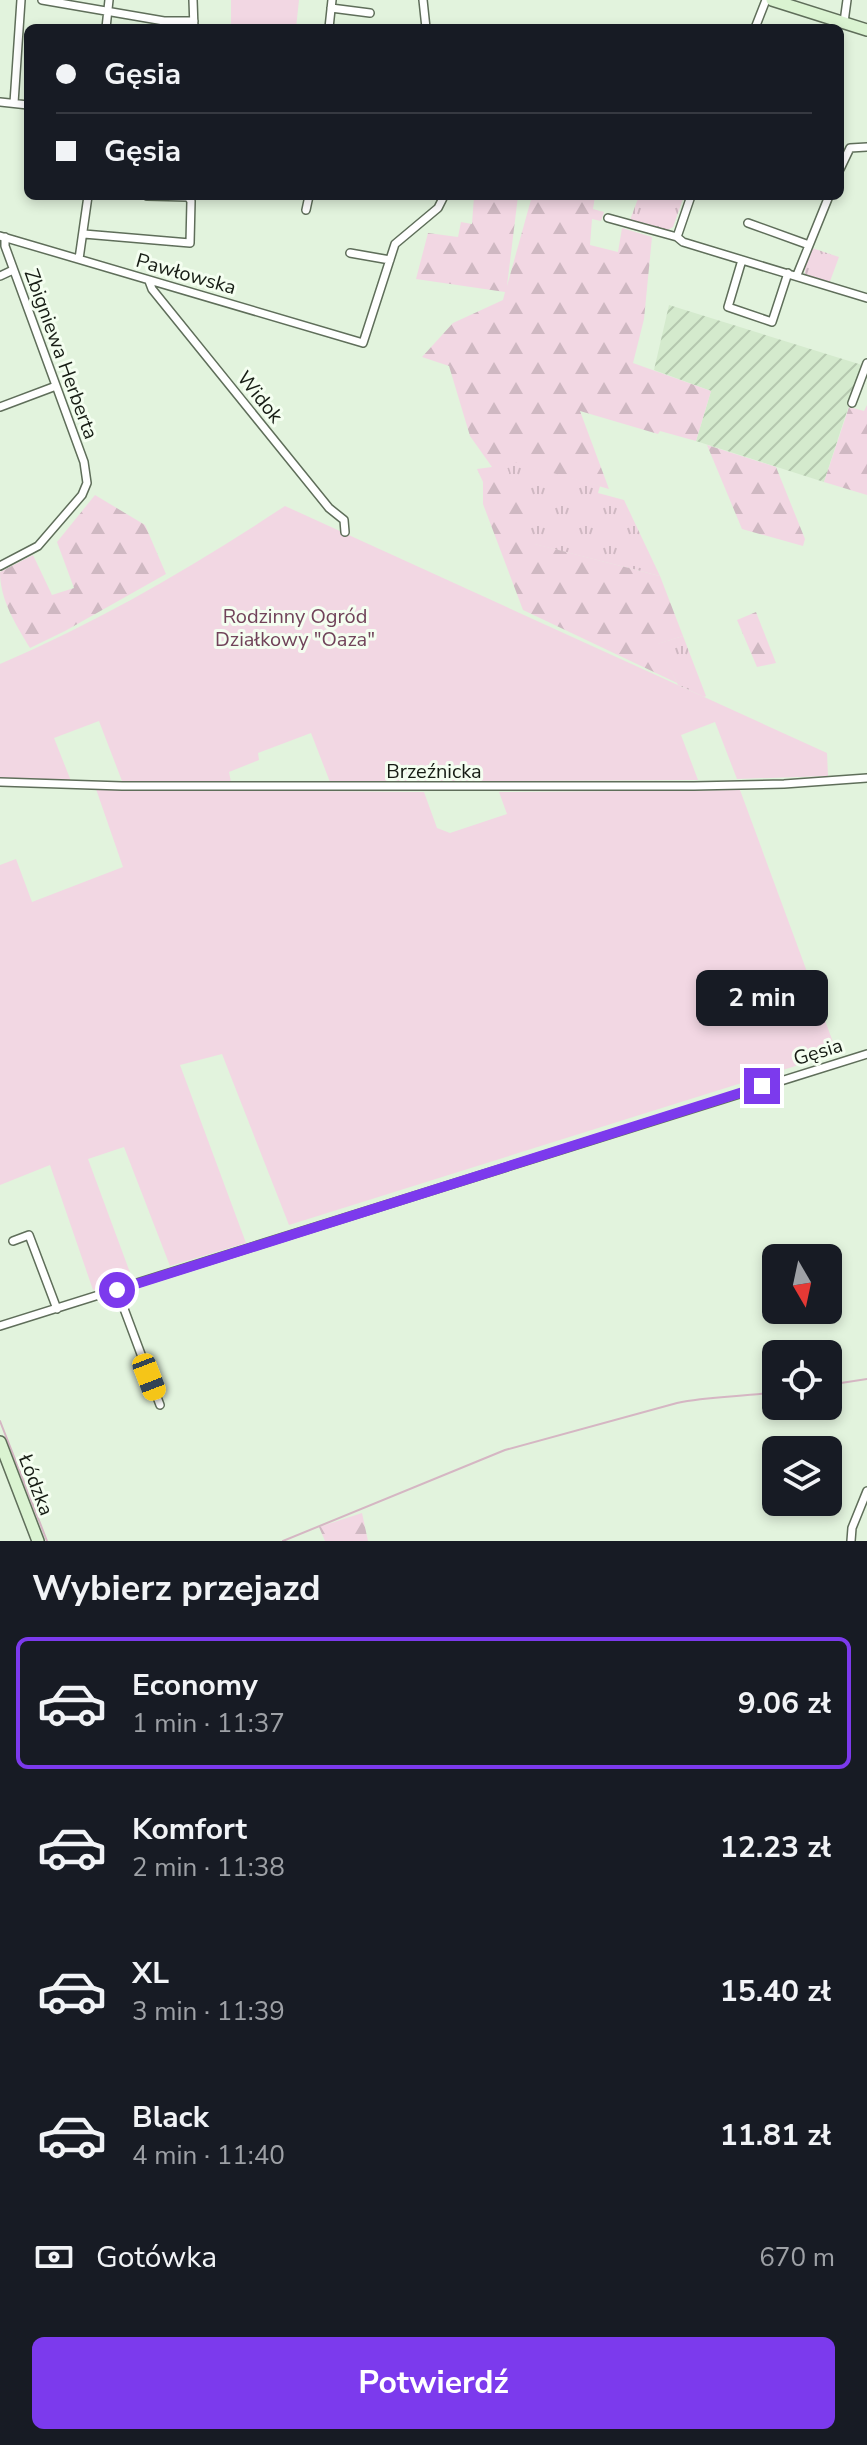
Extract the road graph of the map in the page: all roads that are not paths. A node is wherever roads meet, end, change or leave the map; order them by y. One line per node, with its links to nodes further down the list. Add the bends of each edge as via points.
1 (21, 0): 21 (street)
2 (42, 0): 10 (street)
3 (109, 0): 10 (street)
4 (193, 0): 15 (street)
5 (423, 0): 17 (street)
6 (766, 0): 18 (street)
7 (772, 0): 12 (main road)
8 (847, 0): 12 (street)
9 (332, 4): 11 (street); 16 (street)
10 (107, 10): 13 (street); 14 (street)
11 (370, 13)
12 (844, 22): 19 (main road)
13 (106, 24)
14 (186, 24)
15 (194, 24)
16 (330, 24)
17 (426, 24)
18 (757, 24)
19 (867, 30)
20 (0, 102): 21 (street)
21 (14, 103): 22 (street)
22 (24, 104)
23 (867, 147): 24 (street, via 850,148)
24 (844, 161)
25 (88, 200): 34 (street)
26 (190, 200): 34 (street, via 188,244)
27 (308, 200): 31 (street)
28 (442, 200): 40 (street, via 395,244)
29 (690, 200): 36 (street)
30 (827, 200): 37 (street)
31 (306, 210)
32 (608, 218): 36 (street)
33 (748, 223): 37 (street)
34 (84, 234): 39 (street)
35 (2, 237): 39 (street, Pawłowska); 42 (street, Zbigniewa Herberta)
36 (677, 237): 41 (street)
37 (809, 245): 44 (street)
38 (350, 253): 40 (street)
39 (79, 259): 46 (street, Pawłowska)
40 (390, 260): 46 (street, Pawłowska, via 363,343)
41 (742, 260): 43 (street); 43 (street, via 728,307 772,322)
42 (13, 270): 45 (street); 49 (street, Zbigniewa Herberta)
43 (788, 273): 44 (street)
44 (797, 275): 47 (street)
45 (0, 276)
46 (149, 281): 52 (street, Widok, via 330,510 344,520)
47 (867, 298)
48 (867, 363): 50 (street)
49 (56, 386): 51 (street); 53 (street, Zbigniewa Herberta, via 87,483 38,546)
50 (852, 403)
51 (0, 407)
52 (345, 532)
53 (0, 566)
54 (867, 778): 55 (street, Brzeźnicka, via 608,787)
55 (0, 782)
56 (867, 1054): 58 (street, Gęsia)
57 (13, 1241): 59 (street, via 29,1235)
58 (117, 1290): 59 (street, Gęsia); 61 (street)
59 (57, 1309): 60 (street, Gęsia)
60 (0, 1326)
61 (160, 1405)
62 (0, 1442): 64 (main road, Łódzka)
63 (867, 1491): 65 (street)
64 (38, 1541)
65 (851, 1541)

